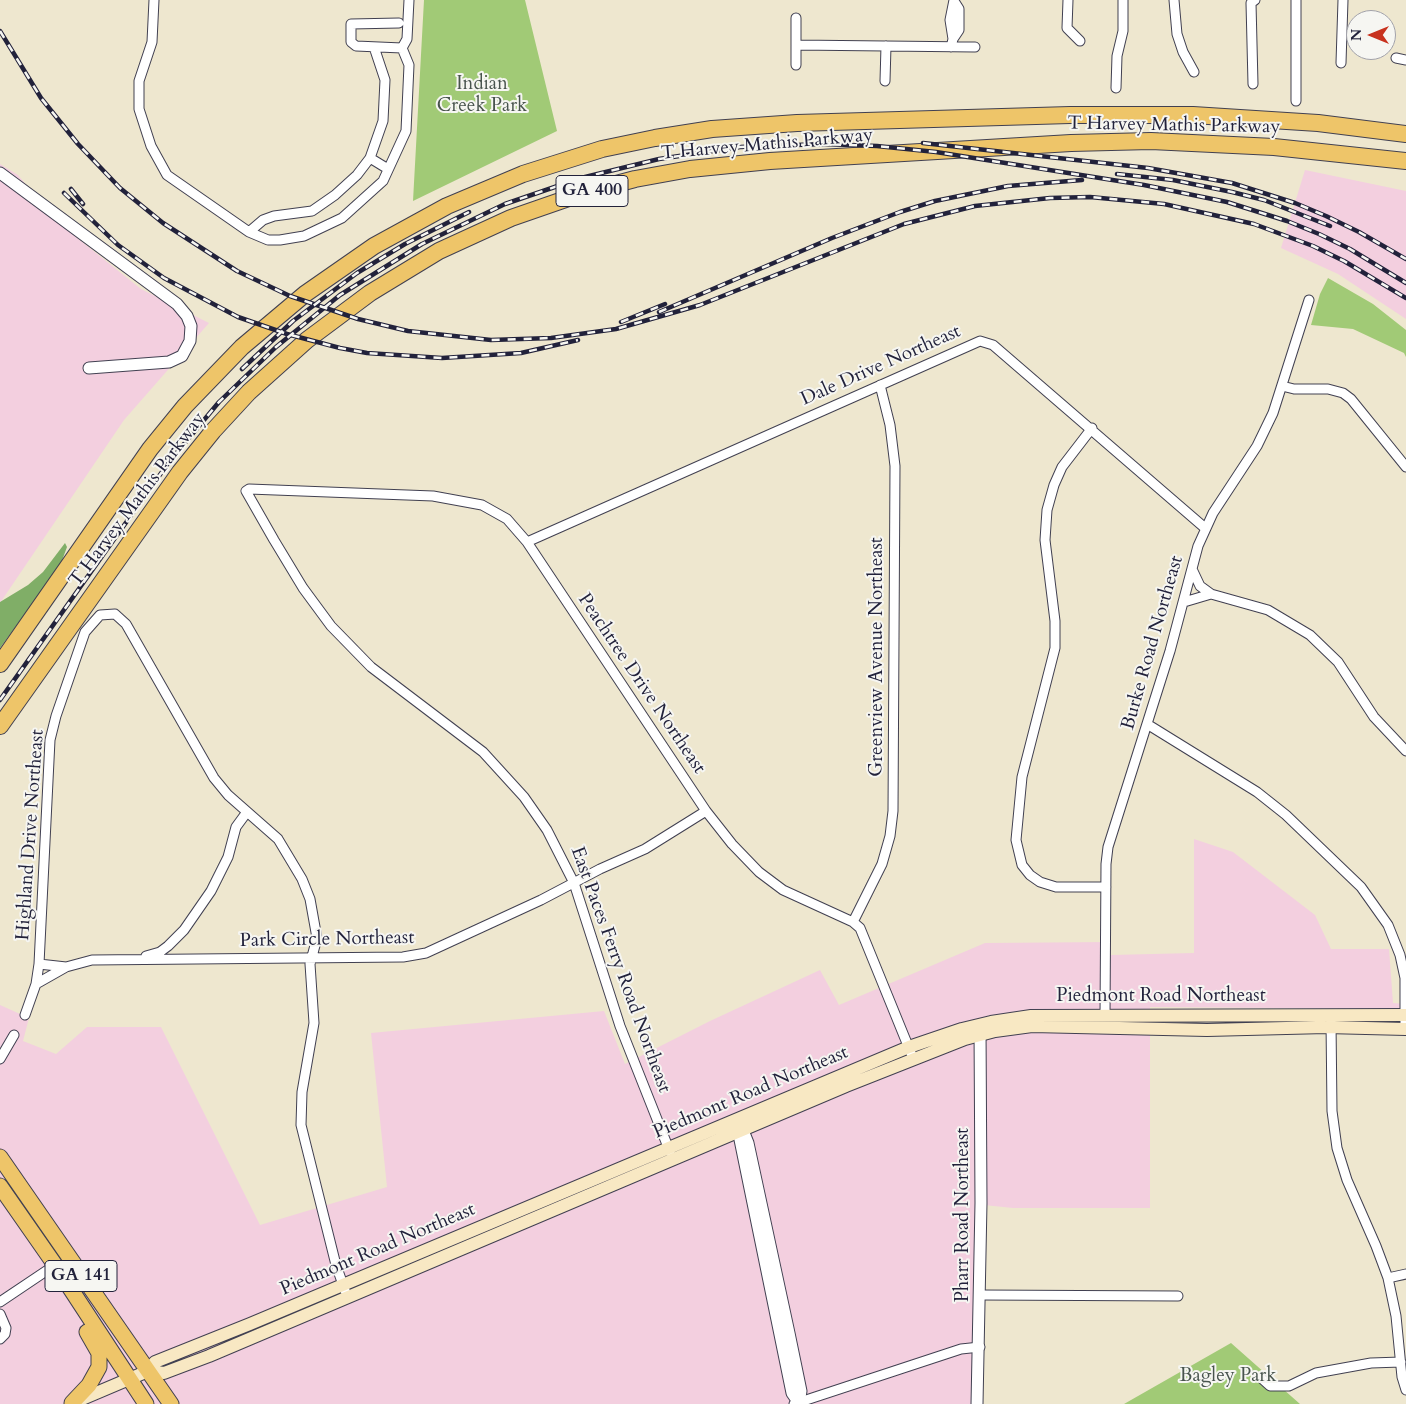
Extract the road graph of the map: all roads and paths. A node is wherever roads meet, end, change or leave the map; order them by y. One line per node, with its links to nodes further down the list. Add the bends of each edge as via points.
1 (154, 0): 33 (street, via 152,42 139,81 139,109 151,146 167,175)
2 (409, 0): 18 (street, via 407,39)
3 (1068, 0): 12 (street, via 1067,28)
4 (1123, 0): 26 (street)
5 (1174, 0): 23 (street, via 1177,34)
6 (1255, 0): 25 (street, via 1251,3)
7 (1296, 0): 27 (street)
8 (1343, 0): 21 (street)
9 (954, 1): 13 (street, via 950,20)
10 (796, 18): 14 (street)
11 (399, 23): 16 (street, via 351,24 353,45)
12 (1080, 42)
13 (952, 43): 15 (street); 17 (street)
14 (796, 45): 15 (street); 22 (street)
15 (886, 46): 24 (street)
16 (374, 47): 18 (street); 29 (street, via 385,80 383,121)
17 (974, 47)
18 (402, 48): 31 (street, via 408,65 406,131)
19 (1396, 58): 20 (street)
20 (1406, 60)
21 (1341, 63)
22 (796, 66)
23 (1194, 72)
24 (885, 82)
25 (1253, 84)
26 (1116, 88)
27 (1296, 101)
28 (1406, 134): 46 (highway, T Harvey Mathis Parkway / GA 400, via 1276,120 1184,115 1070,114 797,123 712,129 655,138 576,156 506,180 447,206 374,246 305,294 242,347 150,449)
29 (370, 158): 31 (street); 33 (street, via 357,175 312,211 274,216 262,220)
30 (1406, 161): 48 (highway, T Harvey Mathis Parkway / GA 400, via 1274,147 1151,142 1072,143 743,163 662,174 586,192 512,218 439,252 370,293 307,340 249,392 180,472)
31 (388, 169): 33 (street, via 383,181 342,218 304,236 268,240)
32 (0, 173): 35 (street, via 177,304 187,316 191,326 190,342 182,356 155,364)
33 (248, 232)
34 (1309, 300): 37 (street, Burke Road Northeast)
35 (89, 368)
36 (880, 385): 38 (street, Dale Drive Northeast, via 975,342 986,341); 42 (street, Dale Drive Northeast); 54 (street, Greenview Avenue Northeast, via 890,425 895,466 893,811 882,864)
37 (1282, 386): 39 (street, via 1294,390 1343,392); 41 (street, Burke Road Northeast, via 1257,446)
38 (1092, 428): 41 (street, Dale Drive Northeast); 53 (street, via 1062,467 1047,510 1045,540 1055,648 1022,777 1016,840 1022,864 1040,882 1056,887)
39 (1406, 467)
40 (246, 492): 42 (street, Peachtree Drive Northeast, via 259,488 457,499 499,512); 52 (street, East Paces Ferry Road Northeast, via 303,588 331,626 372,667 463,736 500,770 548,830)
41 (1205, 528): 43 (street, Burke Road Northeast)
42 (527, 542): 50 (street, Peachtree Drive Northeast)
43 (1192, 569): 44 (street, via 1200,586); 45 (street, Burke Road Northeast)
44 (1211, 594): 45 (street); 49 (street, via 1268,610 1310,635 1338,662 1374,717)
45 (1184, 602): 47 (street, Burke Road Northeast)
46 (0, 664)
47 (1147, 724): 53 (street, Burke Road Northeast, via 1108,847); 61 (street, via 1257,792 1286,815 1361,887 1379,910 1395,941 1405,978)
48 (0, 726)
49 (1406, 751)
50 (706, 811): 52 (street, Park Circle Northeast, via 645,849); 54 (street, Peachtree Drive Northeast, via 732,844 772,883 795,897)
51 (247, 812): 55 (street, via 278,840 302,879 310,899 317,938); 56 (street, via 236,827 219,879 184,930 160,952); 57 (street, Highland Drive Northeast, via 214,778 126,624 109,612 95,618 84,632 50,740)
52 (574, 883): 55 (street, Park Circle Northeast, via 426,953 403,957); 70 (street, East Paces Ferry Road Northeast, via 620,1026)
53 (1106, 887): 62 (street, Burke Road Northeast)
54 (853, 922): 67 (street, via 864,935)
55 (311, 958): 56 (street, Park Circle Northeast); 78 (street, via 314,1023 302,1092 301,1125)
56 (129, 959): 58 (street, Park Circle Northeast, via 79,962)
57 (39, 964): 58 (street, Park Circle Northeast); 59 (street, Highland Drive Northeast)
58 (66, 967): 59 (street, Park Circle Northeast)
59 (36, 984): 60 (street, Highland Drive Northeast)
60 (25, 1015)
61 (1405, 1015): 63 (main road, Piedmont Road Northeast); 64 (street)
62 (1105, 1016): 63 (main road, Piedmont Road Northeast); 65 (main road, Piedmont Road Northeast, via 1032,1016)
63 (1331, 1021): 64 (main road, Piedmont Road Northeast); 65 (main road, Piedmont Road Northeast, via 1207,1030 1032,1026); 76 (street, via 1332,1111 1337,1148)
64 (1405, 1029)
65 (980, 1030): 67 (main road, Piedmont Road Northeast, via 951,1043); 79 (street, Pharr Road Northeast)
66 (14, 1035): 68 (street)
67 (911, 1053): 69 (main road, Piedmont Road Northeast)
68 (0, 1059)
69 (740, 1127): 70 (main road, Piedmont Road Northeast); 93 (street, via 792,1393)
70 (670, 1154): 78 (main road, Piedmont Road Northeast)
71 (0, 1157): 73 (highway, GA 141)
72 (1, 1188): 73 (street, via 37,1228); 74 (highway, GA 141)
73 (46, 1226): 86 (highway, GA 141)
74 (55, 1265): 77 (highway, GA 141); 81 (street)
75 (1406, 1274): 76 (street)
76 (1388, 1278): 85 (street)
77 (64, 1279): 88 (highway, GA 141); 90 (highway, via 68,1303 96,1346 99,1364 96,1375)
78 (345, 1290): 86 (main road, Piedmont Road Northeast, via 164,1373)
79 (980, 1295): 80 (street); 84 (street, Pharr Road Northeast)
80 (1178, 1296)
81 (0, 1302)
82 (0, 1314): 83 (street, via 6,1328)
83 (0, 1339)
84 (980, 1347): 93 (street, via 961,1349); 94 (street, Pharr Road Northeast)
85 (1401, 1362): 87 (street, via 1371,1363 1316,1372 1289,1386 1270,1386); 89 (street)
86 (148, 1371): 88 (main road, Piedmont Road Northeast); 92 (highway, GA 141)
87 (1260, 1377)
88 (129, 1379): 90 (main road, Piedmont Road Northeast); 91 (highway, GA 141)
89 (1406, 1390)
90 (71, 1404)
91 (146, 1404)
92 (172, 1404)
93 (797, 1404)
94 (977, 1404)

